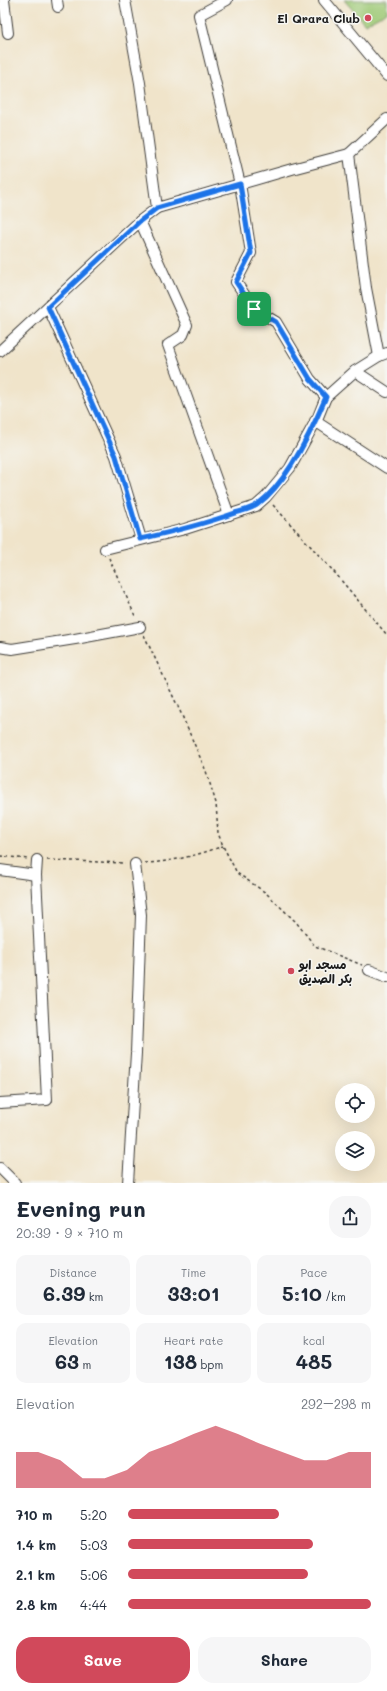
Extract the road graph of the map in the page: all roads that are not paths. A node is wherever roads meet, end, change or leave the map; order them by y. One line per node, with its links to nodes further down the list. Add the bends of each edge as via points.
1 (4, 0): 5 (street)
2 (125, 0): 10 (street, via 140,83)
3 (227, 0): 9 (street, via 199,15)
4 (324, 0): 6 (street)
5 (8, 33)
6 (387, 76)
7 (387, 119): 8 (street)
8 (350, 154): 9 (street); 14 (street, via 366,288)
9 (240, 184): 10 (street); 17 (street, via 251,253 236,282 254,309 276,322 310,379)
10 (157, 208): 11 (street)
11 (140, 221): 12 (street); 20 (street, via 187,325 182,335 168,345)
12 (48, 307): 13 (street); 21 (street, via 116,456)
13 (0, 351)
14 (383, 355): 15 (street)
15 (355, 371): 16 (street); 17 (street)
16 (387, 392)
17 (326, 397): 18 (street)
18 (315, 421): 19 (street); 20 (street, via 290,468 266,497 256,506)
19 (387, 468)
20 (229, 515): 21 (street, via 185,529)
21 (140, 539): 22 (street)
22 (105, 549)
23 (140, 626): 24 (street, via 12,649)
24 (0, 647)
25 (37, 860): 28 (street)
26 (135, 864): 34 (street, via 140,916 136,1053)
27 (0, 870): 28 (street)
28 (36, 875): 31 (street, via 47,1100)
29 (367, 968): 30 (street)
30 (387, 977)
31 (0, 1103)
32 (0, 1168): 33 (street)
33 (15, 1183)
34 (128, 1183)

